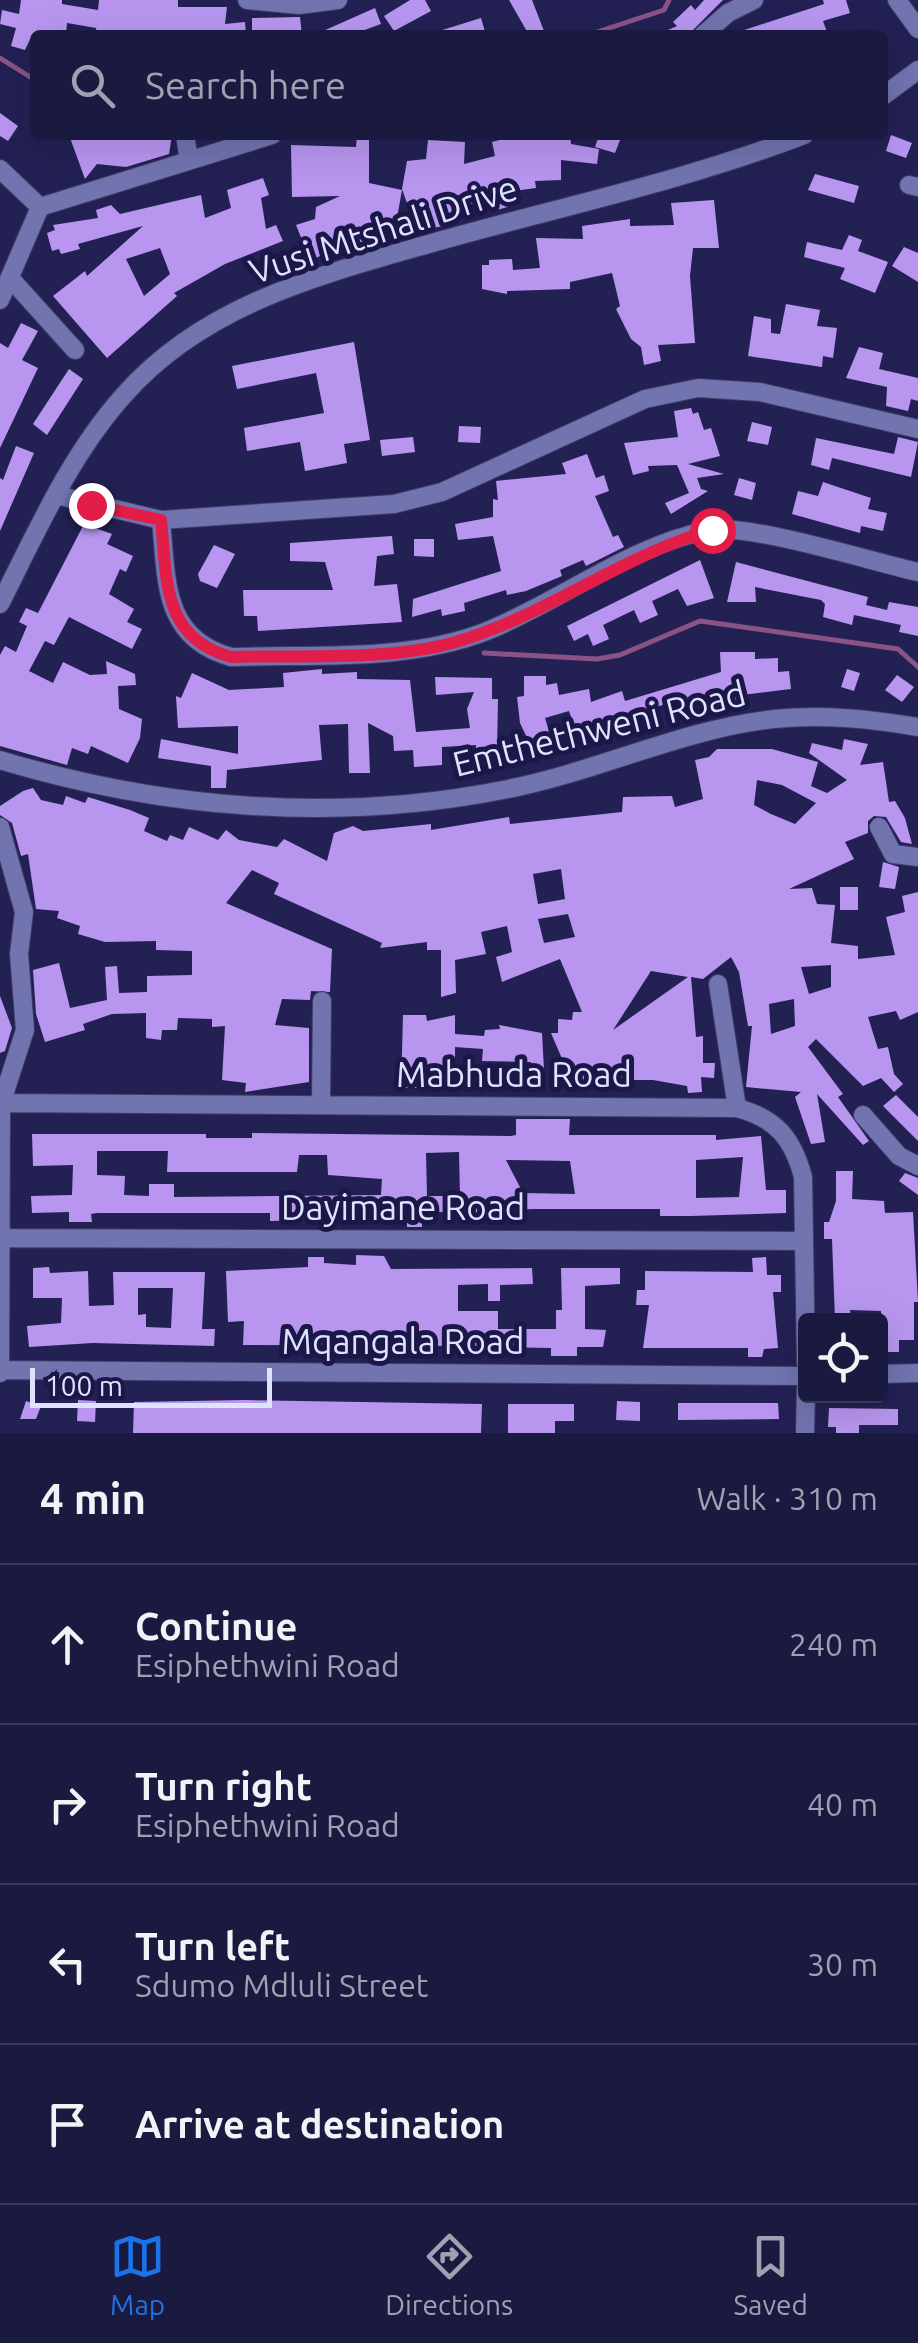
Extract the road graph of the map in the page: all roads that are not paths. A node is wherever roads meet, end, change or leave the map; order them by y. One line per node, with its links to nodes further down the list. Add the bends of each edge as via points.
1 (247, 0): 2 (street)
2 (338, 0)
3 (754, 0): 6 (street)
4 (897, 0): 5 (street)
5 (918, 29)
6 (708, 30)
7 (918, 70): 8 (street)
8 (888, 92)
9 (186, 140): 12 (street)
10 (255, 140): 12 (street)
11 (787, 140): 19 (street, Vusi Mtshali Drive, via 319,275 258,300 150,369 122,397)
12 (189, 160): 14 (street)
13 (0, 169): 14 (street)
14 (40, 207): 15 (street)
15 (11, 279): 16 (street); 17 (street)
16 (0, 300)
17 (75, 350)
18 (918, 429): 20 (street, via 760,392 698,388 645,400 419,499)
19 (56, 495): 20 (street); 22 (street, Vusi Mtshali Drive)
20 (161, 520): 21 (street, via 178,622 208,650 231,657 448,644 491,630 648,552 712,530)
21 (918, 572)
22 (0, 604)
23 (918, 727): 24 (street, Emthethweni Road, via 865,718 773,719 504,790 374,807 148,796)
24 (0, 760)
25 (878, 827): 27 (street, via 893,854)
26 (0, 828): 30 (street, via 24,912 19,954 25,1030)
27 (918, 857)
28 (718, 984): 32 (street)
29 (322, 1001): 31 (street)
30 (0, 1104): 31 (street, Mabhuda Road); 35 (street)
31 (321, 1105): 32 (street, Mabhuda Road)
32 (737, 1108): 36 (street, Mabhuda Road, via 778,1127 796,1150)
33 (862, 1116): 34 (street, via 899,1156)
34 (918, 1166)
35 (2, 1238): 36 (street, Dayimane Road); 38 (street)
36 (803, 1242): 37 (street, Mabhuda Road)
37 (805, 1313)
38 (0, 1371): 41 (street, Mqangala Road)
39 (888, 1374): 40 (street)
40 (918, 1374)
41 (798, 1376)
42 (806, 1403): 43 (street)
43 (805, 1433)

